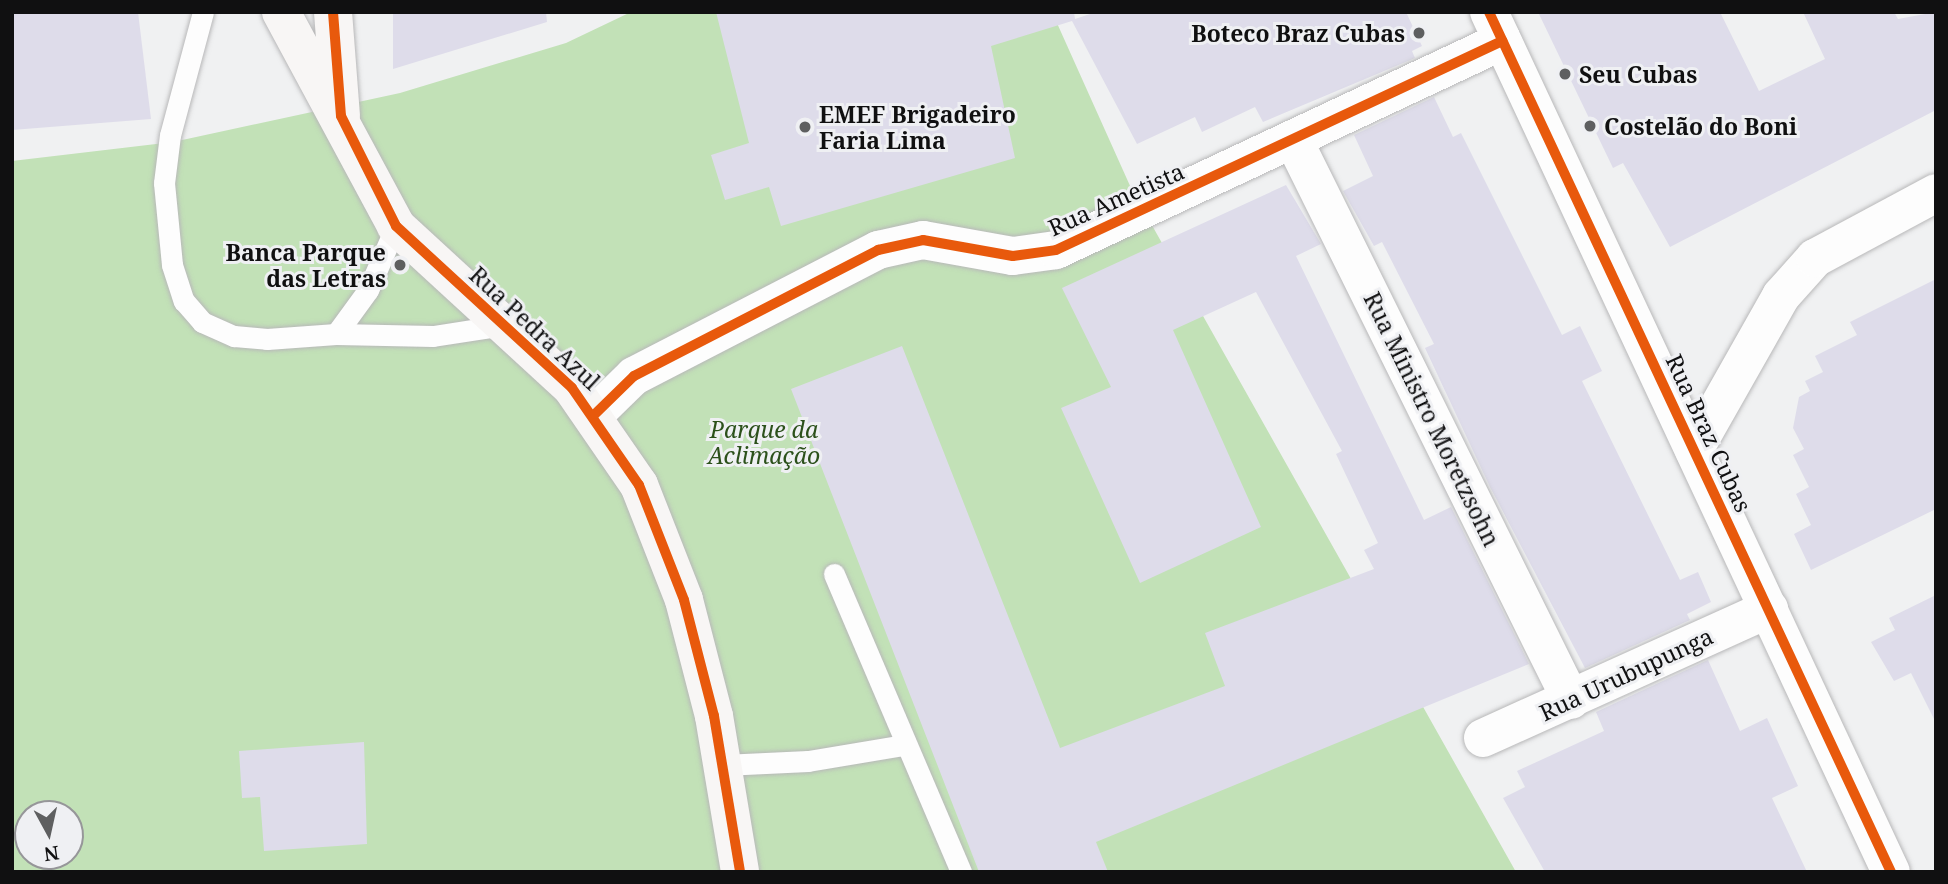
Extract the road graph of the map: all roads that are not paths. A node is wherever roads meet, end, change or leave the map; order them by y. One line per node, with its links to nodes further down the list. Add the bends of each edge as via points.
1 (203, 12): 10 (lane, via 170,135 164,183 165,229 184,301 202,322 234,336)
2 (281, 12): 5 (street, via 310,74)
3 (333, 12): 5 (street)
4 (1496, 26): 6 (street, Rua Ametista); 12 (street, Rua Braz Cubas)
5 (341, 116): 8 (street, Rua Pedra Azul)
6 (1293, 139): 11 (street, Rua Ametista, via 1046,253 1013,256 923,240 878,250 634,376); 15 (street, Rua Ministro Moretzsohn)
7 (1936, 193): 12 (street, via 1807,268 1781,296)
8 (396, 226): 9 (street, Rua Pedra Azul); 10 (lane, via 368,290)
9 (503, 325): 10 (lane, via 433,336); 11 (street, Rua Pedra Azul)
10 (336, 334)
11 (595, 414): 18 (street, Rua Pedra Azul, via 665,539)
12 (1694, 450): 14 (street, Rua Braz Cubas)
13 (834, 575): 17 (lane)
14 (1769, 609): 15 (street, Rua Urubupunga); 21 (street, Rua Braz Cubas)
15 (1571, 700): 16 (street, Rua Urubupunga)
16 (1483, 738)
17 (904, 745): 18 (lane, via 808,761); 20 (lane)
18 (723, 765): 19 (street, Rua Pedra Azul)
19 (740, 872)
20 (961, 872)
21 (1891, 872)

